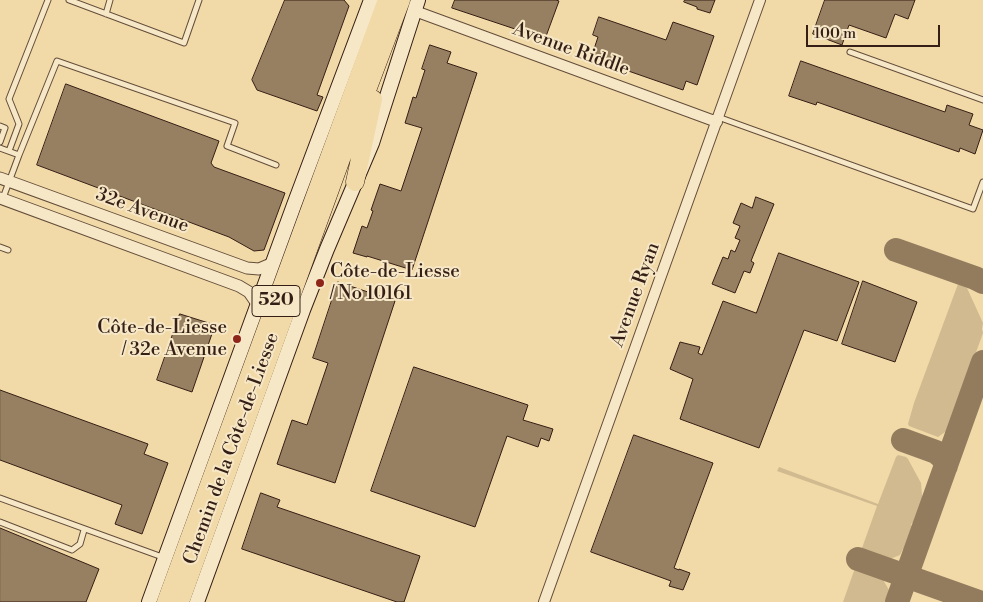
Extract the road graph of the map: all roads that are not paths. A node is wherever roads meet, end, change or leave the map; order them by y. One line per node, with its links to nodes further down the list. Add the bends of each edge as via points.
1 (48, 0): 18 (lane, via 9,99 19,124)
2 (69, 0): 10 (lane)
3 (110, 0): 10 (lane)
4 (199, 0): 10 (lane, via 184,43)
5 (370, 0): 29 (main road, Chemin de la Côte-de-Liesse)
6 (387, 0): 36 (highway, 520)
7 (401, 0): 11 (highway, 520)
8 (760, 0): 14 (street, Avenue Ryan)
9 (416, 6): 14 (street, Avenue Riddle); 22 (main road, Chemin de la Côte-de-Liesse, via 381,118)
10 (106, 14)
11 (384, 45): 22 (highway); 37 (highway, 520)
12 (850, 52): 13 (lane)
13 (983, 100)
14 (717, 120): 23 (lane, via 973,209); 39 (street, Avenue Ryan)
15 (0, 126): 16 (lane, via 5,128)
16 (0, 142)
17 (0, 148): 18 (lane)
18 (9, 151): 19 (lane)
19 (19, 155): 20 (lane, via 57,61 235,122 227,146); 21 (lane)
20 (276, 165)
21 (4, 179): 24 (street, 32e Avenue); 25 (lane)
22 (355, 182): 38 (main road, Chemin de la Côte-de-Liesse, via 302,310)
23 (983, 182)
24 (26, 187): 26 (street); 29 (street, 32e Avenue, via 247,268 256,270)
25 (1, 198): 26 (street, 32e Avenue)
26 (19, 205): 30 (street, 32e Avenue, via 239,286 249,292)
27 (0, 247): 28 (lane)
28 (8, 250)
29 (273, 263): 30 (main road, Chemin de la Côte-de-Liesse)
30 (258, 305): 34 (main road, Chemin de la Côte-de-Liesse)
31 (0, 498): 33 (lane)
32 (0, 522): 33 (lane, via 72,550 80,544)
33 (84, 530): 34 (lane)
34 (165, 558): 35 (main road, Chemin de la Côte-de-Liesse)
35 (149, 602)
36 (166, 602)
37 (180, 602)
38 (196, 602)
39 (544, 602)

